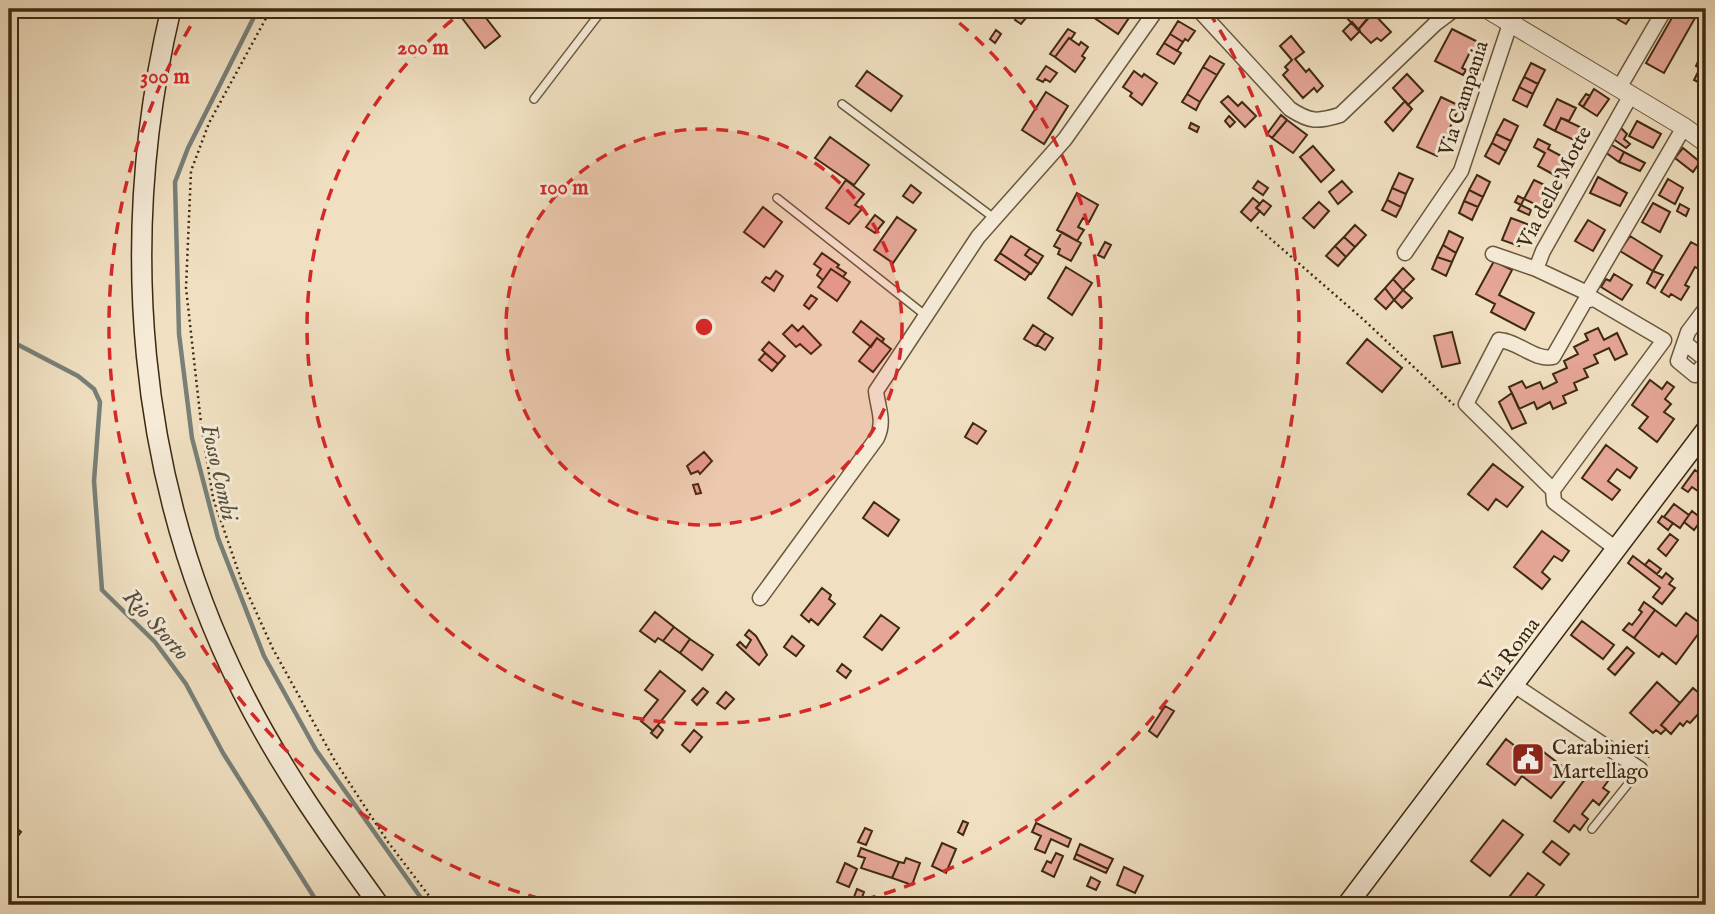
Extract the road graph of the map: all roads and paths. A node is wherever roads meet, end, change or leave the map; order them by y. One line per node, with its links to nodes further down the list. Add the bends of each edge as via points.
1 (171, 9): 34 (main road, via 148,129 141,280 146,369 166,482 206,610 241,689 301,795)
2 (271, 9): 35 (path, via 209,123 191,171 186,288 213,498 241,579 285,671 335,761)
3 (603, 9): 11 (lane)
4 (1157, 9): 16 (street, via 1065,139)
5 (1198, 9): 6 (street, via 1290,108 1304,118 1321,121 1340,115)
6 (1455, 9)
7 (1487, 9): 9 (street)
8 (1665, 9): 10 (street, Via delle Motte)
9 (1514, 16): 10 (street); 18 (street, Via Campania, via 1461,171)
10 (1625, 91): 13 (street); 20 (street, Via delle Motte)
11 (534, 99)
12 (842, 104): 16 (lane)
13 (1684, 127): 14 (street); 20 (street, Via delle Motte, via 1590,290)
14 (1706, 143)
15 (777, 198): 22 (lane)
16 (994, 218): 22 (street)
17 (1257, 227): 24 (path)
18 (1405, 253)
19 (1493, 254): 20 (street)
20 (1536, 269)
21 (1706, 308): 23 (street, via 1685,343)
22 (925, 315): 28 (street, via 876,391 882,417 877,438)
23 (1706, 361)
24 (1455, 407)
25 (1706, 430): 27 (main road, Via Roma)
26 (1548, 485): 26 (street, via 1563,476 1664,340 1594,299 1585,301 1553,357 1545,359 1499,340 1466,404); 27 (street, via 1554,502)
27 (1615, 548): 29 (main road, Via Roma)
28 (760, 598)
29 (1514, 685): 32 (street); 36 (main road, Via Roma)
30 (1611, 735): 31 (path)
31 (1649, 756)
32 (1638, 768): 33 (lane)
33 (1592, 829)
34 (379, 905)
35 (436, 905)
36 (1347, 905)

